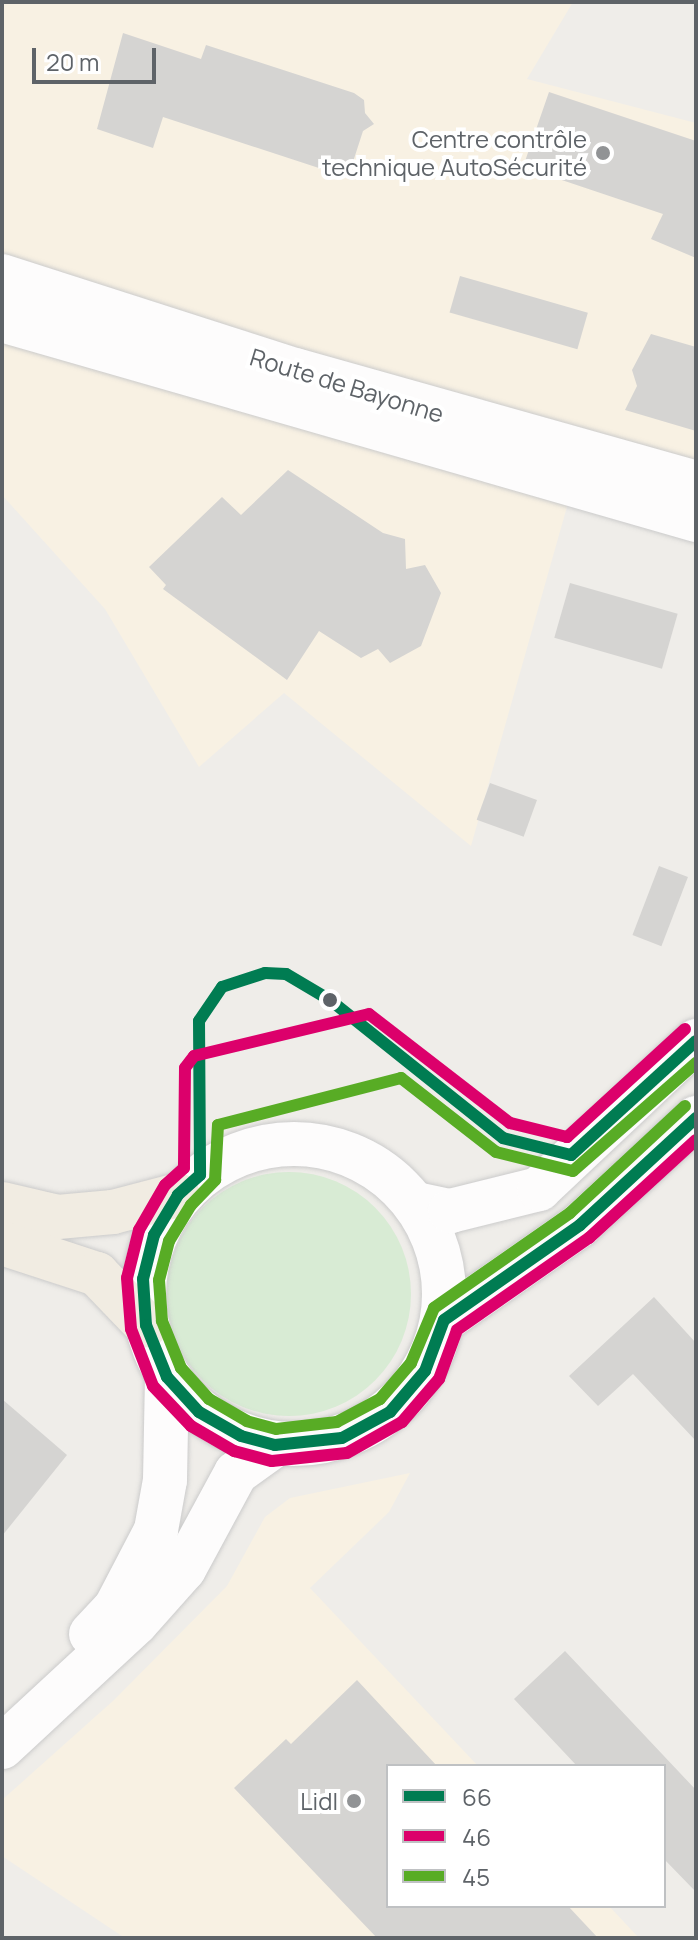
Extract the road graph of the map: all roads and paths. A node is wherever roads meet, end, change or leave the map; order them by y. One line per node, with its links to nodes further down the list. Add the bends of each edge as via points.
1 (2, 276): 3 (main road, Route de Bayonne, via 354,388)
2 (2, 320): 4 (main road, Route de Bayonne)
3 (696, 483)
4 (696, 520)
5 (696, 1041): 9 (main road, via 539,1189 450,1211)
6 (696, 1118): 11 (main road, via 580,1225)
7 (178, 1195): 8 (highway, via 113,1212 58,1217); 9 (main road, via 235,1155 274,1144 315,1144 365,1162); 12 (main road, via 154,1235 143,1279)
8 (2, 1204)
9 (416, 1204): 11 (main road, via 438,1243 445,1280)
10 (2, 1243): 12 (highway, via 97,1274)
11 (444, 1320): 14 (main road, via 425,1371 390,1412 342,1438)
12 (146, 1325): 13 (main road)
13 (167, 1377): 14 (main road, via 199,1412 241,1436); 15 (main road, via 165,1480 156,1530 116,1607)
14 (275, 1445): 16 (main road, via 236,1473 184,1569 136,1623)
15 (2, 1717)
16 (2, 1747)

